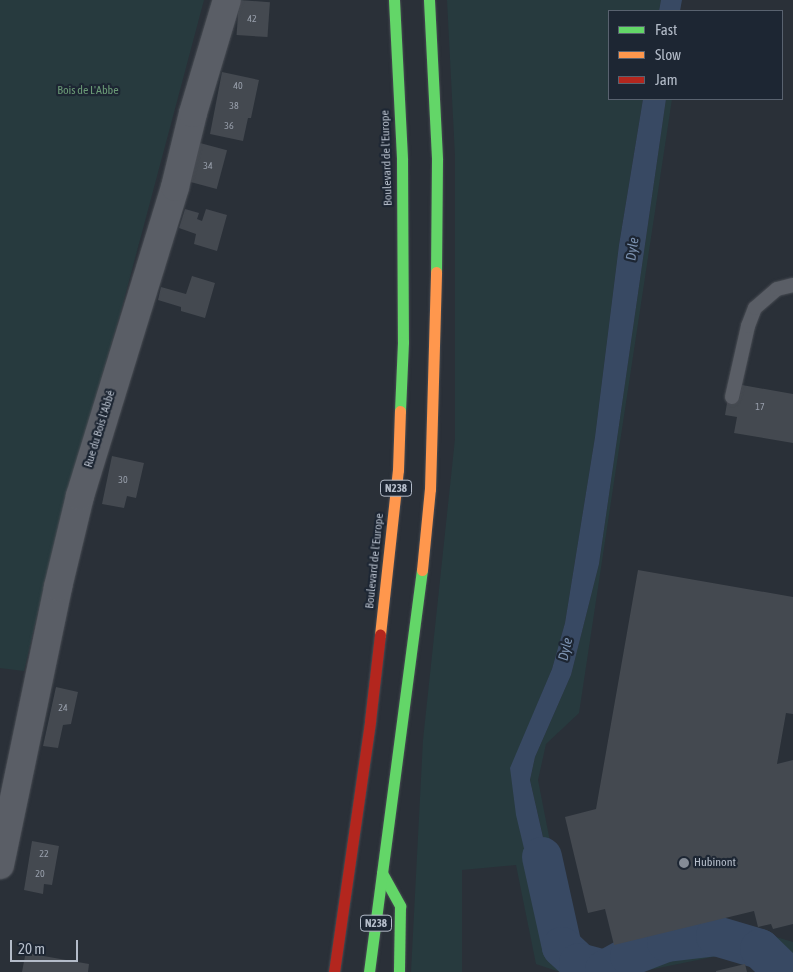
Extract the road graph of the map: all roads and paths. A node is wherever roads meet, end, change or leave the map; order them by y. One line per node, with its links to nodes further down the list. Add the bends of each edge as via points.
1 (227, 0): 6 (street, Rue du Bois l'Abbé, via 175,187 80,496)
2 (394, 0): 8 (highway, Boulevard de l'Europe / N238, via 402,160 403,342 398,470 370,721)
3 (428, 0): 7 (highway, N238, via 437,160 436,340 430,489 418,610)
4 (793, 285): 5 (lane, via 777,289 755,308)
5 (732, 397)
6 (0, 865)
7 (382, 873): 9 (highway, N238); 10 (highway, via 400,906)
8 (334, 972)
9 (369, 972)
10 (399, 972)

